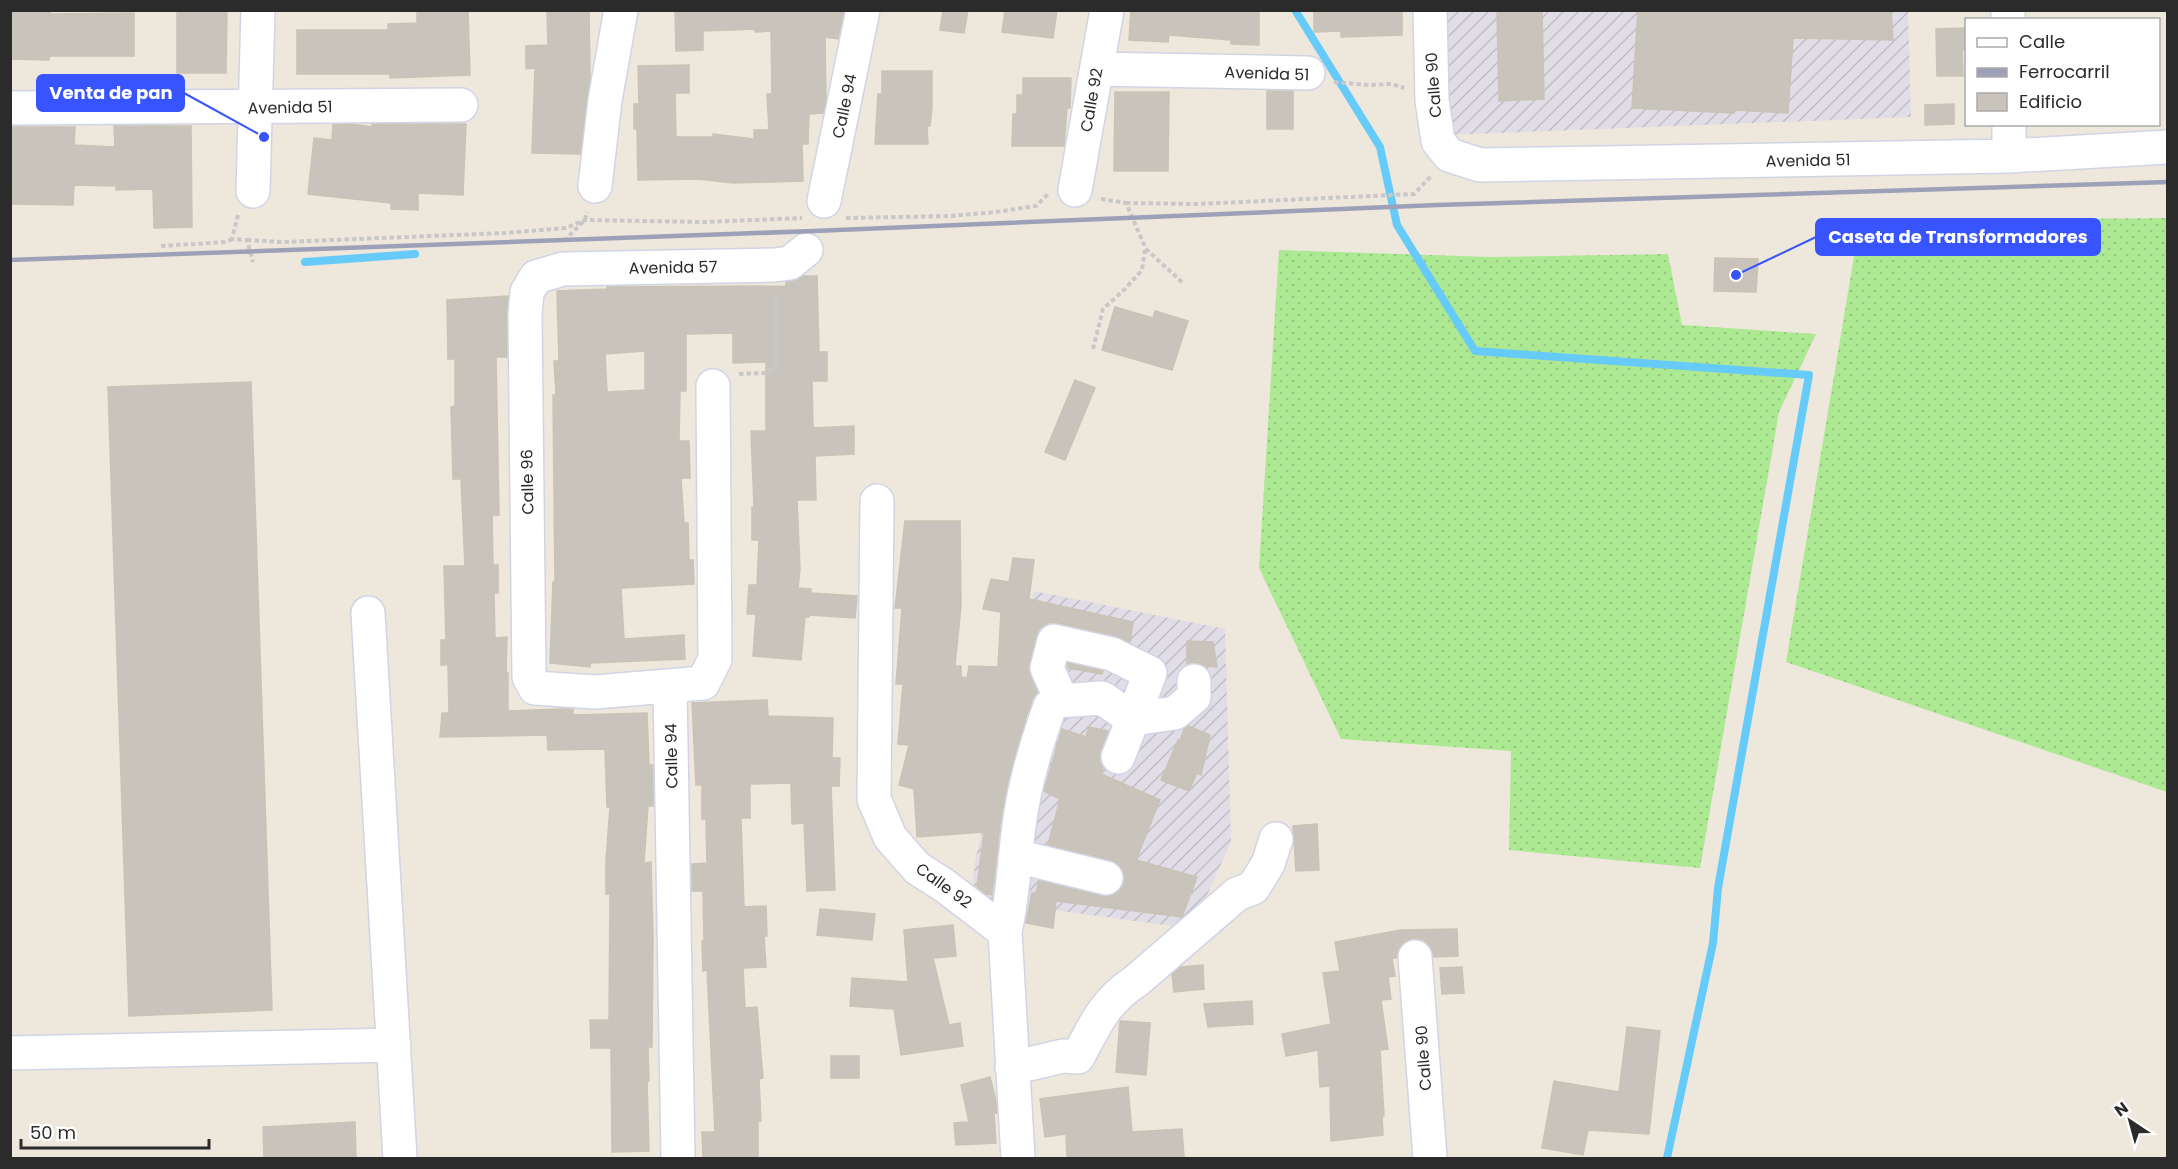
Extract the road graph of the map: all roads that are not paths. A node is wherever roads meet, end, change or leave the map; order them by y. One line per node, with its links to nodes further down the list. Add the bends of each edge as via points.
1 (258, 10): 9 (street)
2 (621, 10): 15 (street)
3 (863, 10): 17 (street, Calle 94)
4 (1107, 10): 6 (street, Calle 92)
5 (1430, 10): 13 (street, Calle 90, via 1432,100 1438,141)
6 (1097, 69): 7 (street, Avenida 51); 14 (street, Calle 92)
7 (1308, 74)
8 (461, 105): 9 (street, Avenida 51)
9 (256, 107): 10 (street, Avenida 51); 16 (street)
10 (10, 108)
11 (2009, 140): 12 (street, Avenida 51); 13 (street, Avenida 51, via 1480,165)
12 (2168, 147)
13 (1449, 155)
14 (1076, 182)
15 (595, 186)
16 (254, 192)
17 (823, 212)
18 (806, 250): 19 (street, Avenida 57, via 790,263 775,265 563,269)
19 (536, 277): 24 (street, Calle 96, via 527,292 525,315 529,677 535,688 595,692)
20 (713, 386): 24 (street, via 715,659 703,683)
21 (877, 501): 31 (street, Calle 92, via 874,799 890,837 917,868)
22 (368, 613): 33 (street)
23 (1194, 681): 26 (street, via 1194,697 1175,713)
24 (670, 687): 37 (street, Calle 94)
25 (1056, 688): 26 (street, via 1047,668 1054,641 1112,654 1150,673)
26 (1133, 719): 27 (street); 29 (street, via 1102,698 1058,700 1050,706 1026,787)
27 (1118, 757)
28 (1276, 839): 35 (street, via 1268,864 1253,888 1237,894 1118,993 1105,1008 1078,1057 1063,1056)
29 (1016, 856): 30 (street); 31 (street)
30 (1106, 878)
31 (1005, 932): 35 (street)
32 (1415, 957): 39 (street, Calle 90)
33 (394, 1045): 34 (street); 36 (street)
34 (10, 1053)
35 (1012, 1068): 38 (street)
36 (400, 1158)
37 (678, 1158)
38 (1018, 1158)
39 (1430, 1158)

